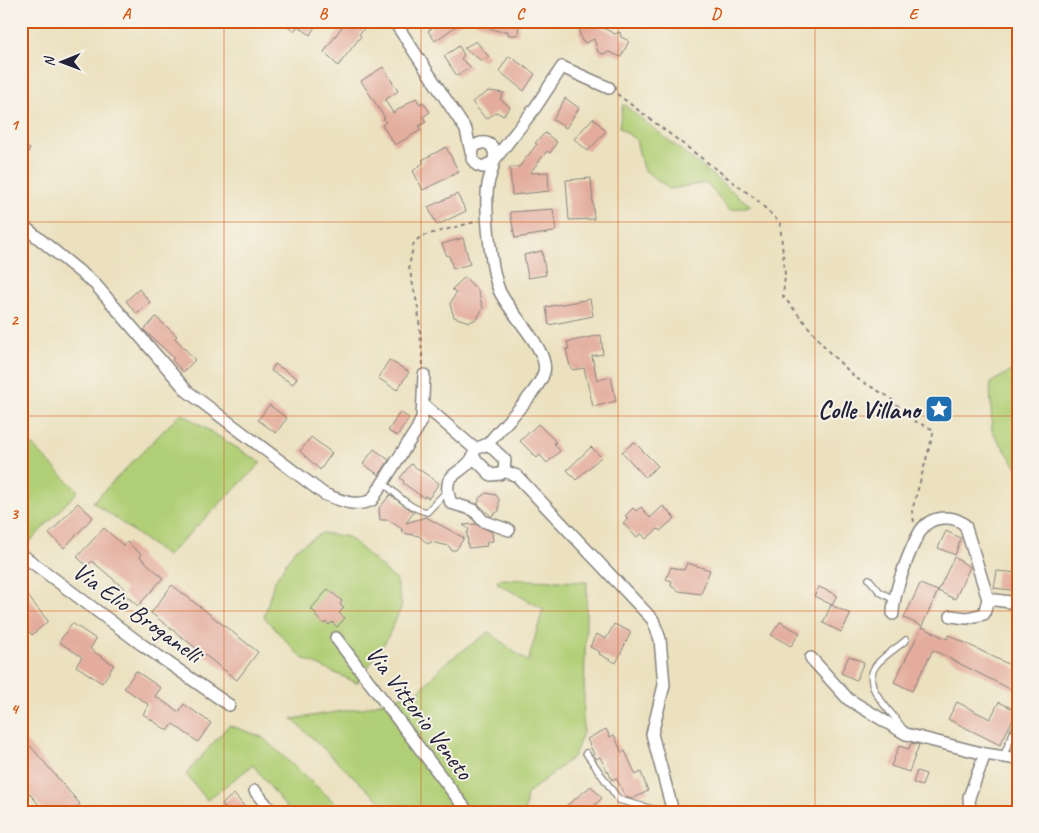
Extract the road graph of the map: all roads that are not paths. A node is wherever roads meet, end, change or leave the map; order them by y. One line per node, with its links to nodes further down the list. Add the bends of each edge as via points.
1 (394, 21): 3 (street)
2 (610, 88): 4 (street, via 562,67)
3 (466, 130): 5 (street); 6 (street)
4 (508, 142): 5 (street); 7 (street)
5 (487, 144): 6 (street, via 475,146); 7 (street, via 494,151)
6 (472, 152): 8 (street, via 472,159)
7 (494, 160): 8 (street, via 487,166); 9 (street)
8 (480, 166): 9 (street)
9 (487, 187): 13 (street, via 498,288 545,364 535,388)
10 (21, 224): 16 (street, via 95,284 187,391 324,494 344,502 363,504 372,500)
11 (424, 374): 12 (street)
12 (424, 405): 14 (street); 16 (street, via 417,429)
13 (488, 444): 14 (street); 15 (street, via 505,460)
14 (474, 453): 15 (street, via 491,475); 17 (street, via 447,483)
15 (504, 471): 40 (street, via 516,476 654,620 660,638 664,685 652,734)
16 (383, 482): 17 (lane, via 402,499 427,512)
17 (446, 490): 18 (street, via 451,502 474,510 483,521)
18 (509, 530)
19 (21, 554): 29 (street, Via Elio Broganelli)
20 (869, 579): 21 (lane, via 880,592)
21 (893, 599): 22 (street, via 922,529 937,519 960,520 965,525); 24 (street)
22 (988, 599): 23 (street); 25 (street, via 984,614 967,618)
23 (1018, 603)
24 (893, 614)
25 (951, 616)
26 (336, 638): 38 (street, Via Vittorio Veneto)
27 (906, 640): 31 (lane, via 877,663 871,675 871,684)
28 (811, 658): 31 (street, via 848,699)
29 (229, 705)
30 (1018, 721): 34 (lane)
31 (906, 734): 33 (street)
32 (586, 753): 39 (lane, via 619,800)
33 (985, 754): 34 (street); 41 (street, via 969,797)
34 (1003, 757): 35 (street)
35 (1018, 759)
36 (255, 791): 37 (street)
37 (272, 812)
38 (468, 812)
39 (664, 812)
40 (673, 812)
41 (970, 812)

